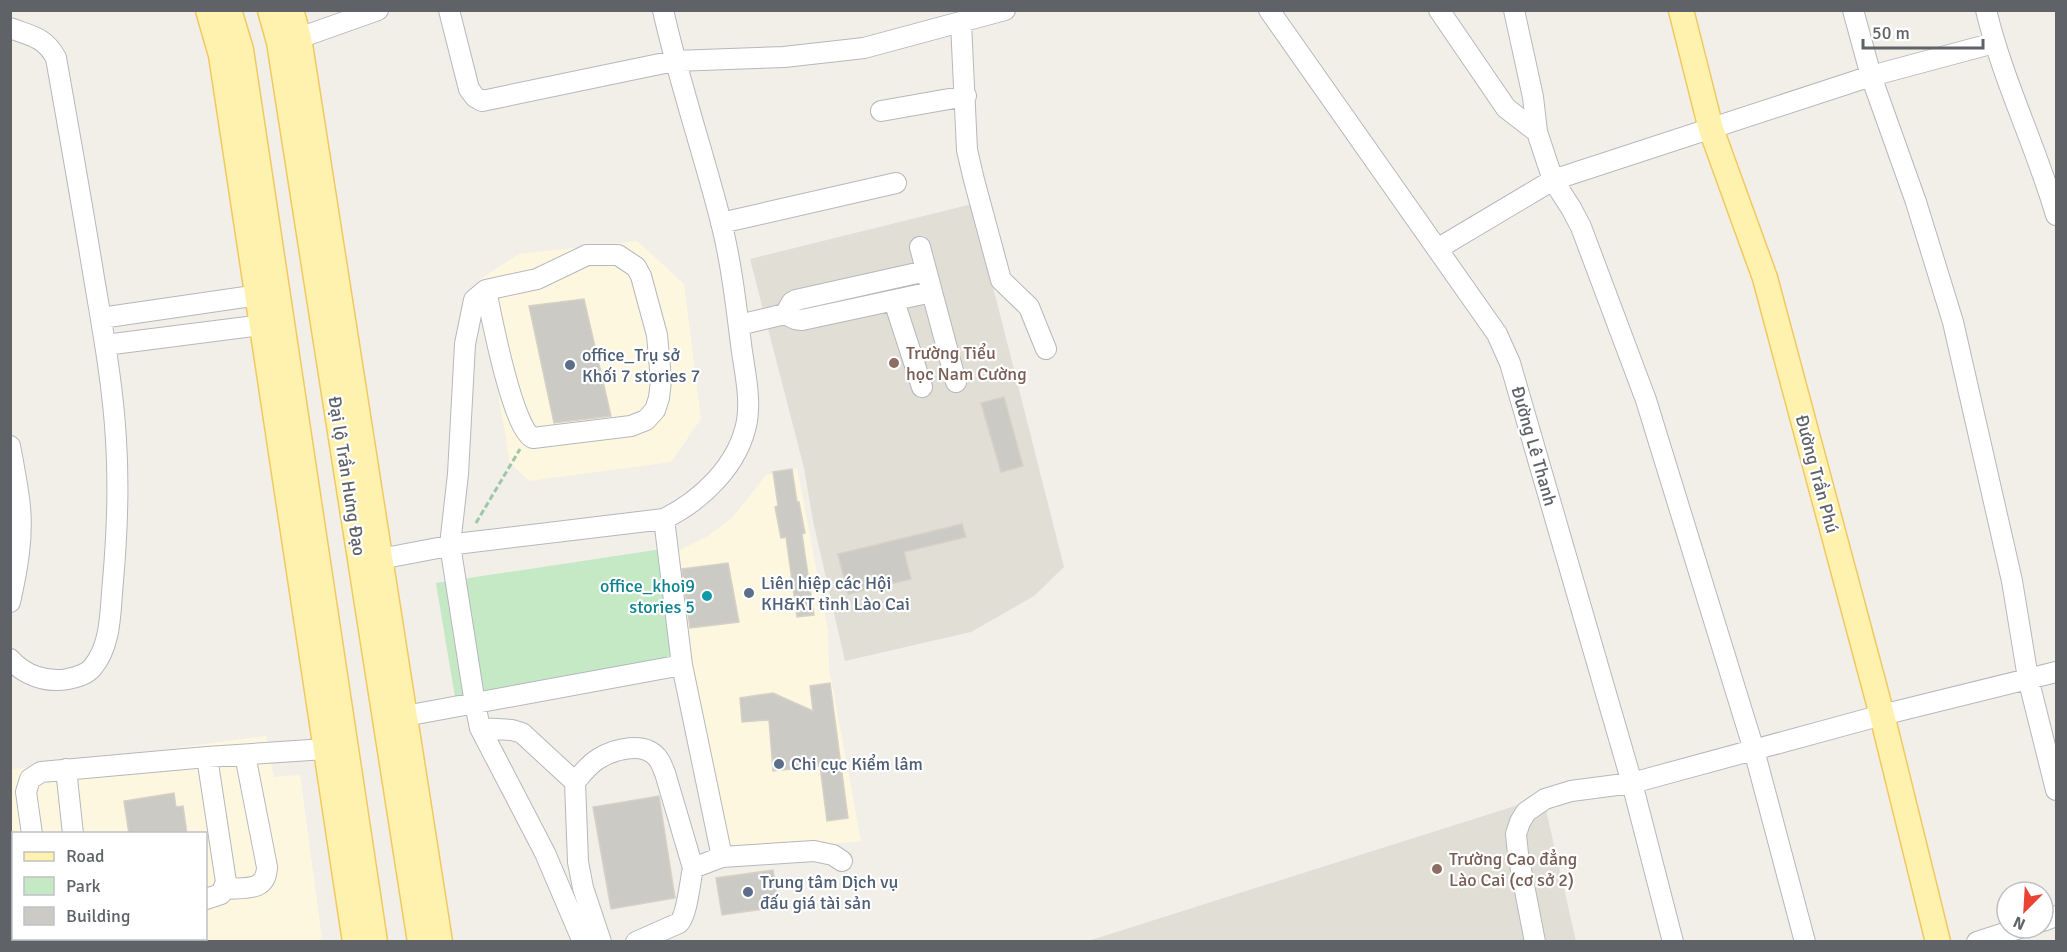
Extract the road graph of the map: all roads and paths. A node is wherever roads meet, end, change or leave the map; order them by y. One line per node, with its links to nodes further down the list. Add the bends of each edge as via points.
1 (208, 10): 19 (main road)
2 (229, 10): 19 (main road)
3 (270, 10): 17 (main road, Đại lộ Trần Hưng Đạo)
4 (291, 10): 17 (main road, Đại lộ Trần Hưng Đạo)
5 (378, 10): 17 (street)
6 (449, 10): 20 (street, via 470,89 482,101)
7 (663, 10): 20 (street)
8 (1005, 10): 15 (street)
9 (1269, 10): 31 (street, Đường Lê Thanh)
10 (1439, 10): 25 (street, via 1506,108)
11 (1514, 10): 25 (street, via 1533,97)
12 (1681, 10): 24 (main road, Đường Trần Phú)
13 (1853, 10): 21 (street)
14 (1986, 10): 18 (street)
15 (961, 23): 20 (street, via 864,48 784,57); 22 (street)
16 (10, 28): 38 (street, via 42,40 56,58)
17 (289, 40): 19 (main road); 49 (main road, Đại lộ Trần Hưng Đạo); 77 (main road, Đại lộ Trần Hưng Đạo)
18 (1994, 43): 21 (street); 28 (street)
19 (231, 53): 35 (main road); 76 (main road)
20 (674, 62): 29 (street)
21 (1871, 76): 24 (street); 54 (street, via 1953,322 2012,581)
22 (966, 96): 23 (street); 42 (street, via 967,150 1001,280 1029,307)
23 (881, 111)
24 (1711, 129): 26 (street); 56 (main road, Đường Trần Phú, via 1765,278)
25 (1536, 132): 26 (street)
26 (1553, 180): 31 (street); 60 (street, via 1581,227 1646,400)
27 (896, 183): 29 (street)
28 (2056, 215)
29 (721, 223): 40 (street)
30 (920, 247): 32 (street)
31 (1437, 249): 65 (street, Đường Lê Thanh, via 1497,334 1510,363)
32 (927, 272): 34 (street); 37 (street, via 796,300)
33 (486, 290): 45 (street, via 505,376); 45 (street, via 537,279 587,255 607,254 618,255 636,267 644,286 660,356 661,380 655,410 646,420 631,426 539,438); 48 (street, via 474,300 465,344)
34 (932, 292): 36 (street); 43 (street)
35 (258, 295): 38 (street); 39 (main road)
36 (894, 301): 37 (street, via 802,320); 44 (street)
37 (785, 314): 40 (street)
38 (101, 318): 41 (street)
39 (262, 325): 41 (street); 59 (main road)
40 (738, 325): 47 (street, via 748,403 742,436 724,469 703,494)
41 (105, 345): 51 (street, via 117,484 105,645 90,670 61,681 39,678)
42 (1046, 349)
43 (956, 382)
44 (922, 387)
45 (528, 436): 48 (path)
46 (10, 446): 50 (street, via 21,534)
47 (664, 519): 48 (street); 52 (street)
48 (457, 544): 49 (street); 55 (street)
49 (380, 559): 57 (main road, Đại lộ Trần Hưng Đạo)
50 (10, 602)
51 (10, 659)
52 (682, 665): 55 (street); 69 (street)
53 (2056, 672): 54 (street)
54 (2028, 678): 56 (street); 66 (street)
55 (475, 704): 57 (street); 58 (street)
56 (1882, 715): 60 (street); 85 (main road, Đường Trần Phú)
57 (405, 716): 78 (main road, Đại lộ Trần Hưng Đạo)
58 (480, 728): 64 (street, via 522,733); 79 (street, via 545,854)
59 (325, 750): 61 (street); 75 (main road)
60 (1754, 750): 65 (street); 84 (street)
61 (245, 755): 62 (street); 72 (street, via 267,875 259,886)
62 (207, 757): 63 (street); 72 (street, via 226,876)
63 (66, 769): 67 (street, via 41,772 30,779 26,792); 68 (street)
64 (575, 783): 71 (street, via 585,770 613,753 628,749 652,753 664,773); 80 (street, via 578,862)
65 (1632, 783): 82 (street, via 1545,798 1526,812 1516,834); 83 (street, Đường Lê Thanh)
66 (2056, 790)
67 (32, 832)
68 (73, 832)
69 (722, 857): 70 (street, via 814,851); 71 (street)
70 (842, 861)
71 (693, 868): 81 (street, via 683,919 672,928)
72 (224, 889): 73 (street)
73 (207, 899)
74 (1995, 936): 86 (street)
75 (355, 942)
76 (375, 942)
77 (420, 942)
78 (440, 942)
79 (583, 942)
80 (602, 942)
81 (636, 942)
82 (1535, 942)
83 (1673, 942)
84 (1805, 942)
85 (1938, 942)
86 (1977, 942)

